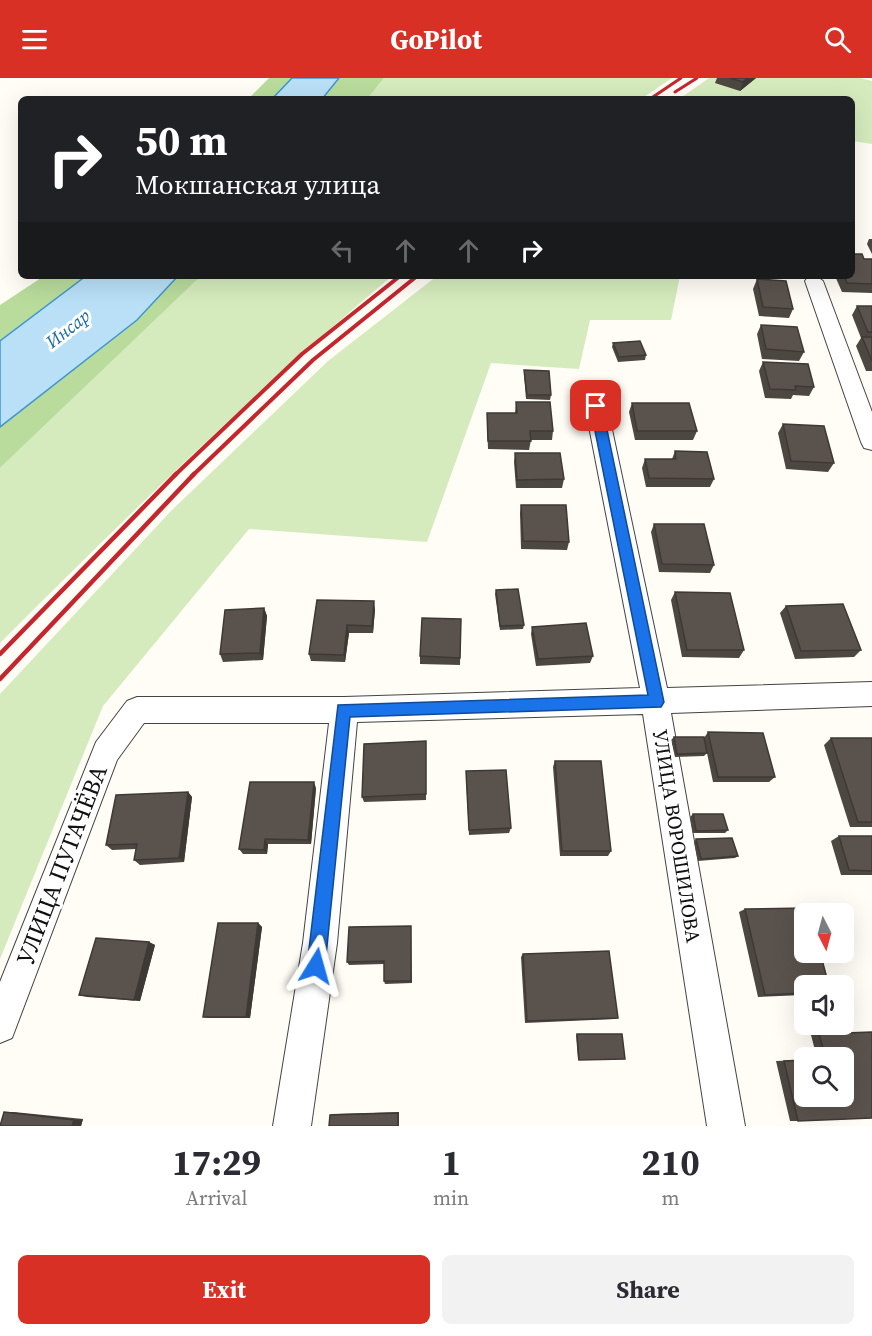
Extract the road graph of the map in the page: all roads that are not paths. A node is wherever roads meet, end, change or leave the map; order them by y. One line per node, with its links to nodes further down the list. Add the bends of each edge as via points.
1 (814, 282): 3 (street)
2 (596, 406): 5 (street, УЛИЦА ВОРОШИЛОВА)
3 (872, 442)
4 (872, 694): 5 (street)
5 (656, 702): 6 (street); 9 (street, УЛИЦА ВОРОШИЛОВА)
6 (344, 710): 7 (street, УЛИЦА ПУГАЧЁВА, via 137,710 106,752); 8 (street, via 320,943)
7 (0, 1026)
8 (292, 1126)
9 (726, 1126)

